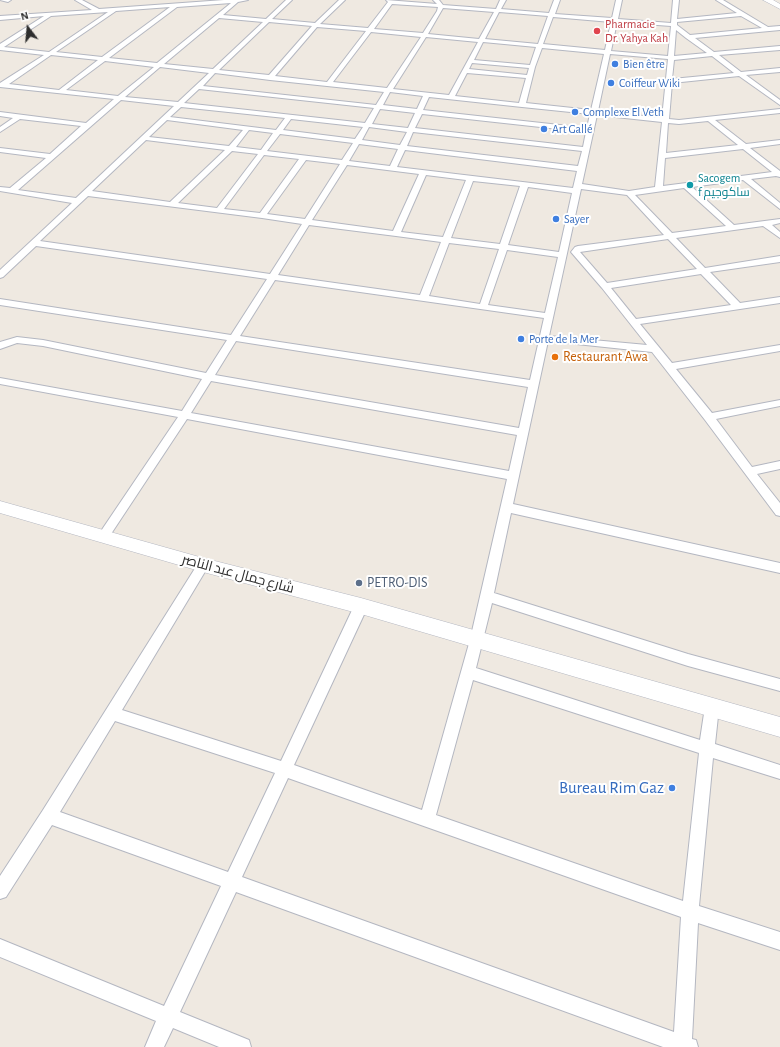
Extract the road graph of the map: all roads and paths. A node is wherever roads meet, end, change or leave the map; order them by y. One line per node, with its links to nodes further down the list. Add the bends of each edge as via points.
1 (78, 0): 21 (street)
2 (137, 0): 18 (street)
3 (234, 0): 4 (street); 17 (street); 25 (street)
4 (245, 0)
5 (289, 0): 28 (street)
6 (342, 0): 30 (street)
7 (503, 0): 20 (street)
8 (557, 0): 22 (street)
9 (619, 0): 27 (street)
10 (676, 0): 29 (street)
11 (719, 0): 23 (street)
12 (767, 0): 16 (main road)
13 (390, 1): 15 (street); 33 (street)
14 (460, 1): 15 (street)
15 (439, 3): 20 (street); 34 (street, via 440,11)
16 (778, 5)
17 (175, 6): 18 (street); 44 (street)
18 (147, 8): 19 (street)
19 (113, 10): 21 (street); 41 (street)
20 (498, 10): 22 (street); 36 (street)
21 (100, 11): 24 (street)
22 (551, 14): 27 (street); 37 (street)
23 (742, 14): 29 (street); 32 (street)
24 (50, 15): 26 (street); 38 (street)
25 (217, 16): 28 (street); 46 (street)
26 (0, 18)
27 (614, 19): 29 (street); 40 (street)
28 (266, 21): 30 (street); 50 (street)
29 (674, 23): 35 (street); 43 (street)
30 (315, 26): 33 (street); 54 (street)
31 (780, 28): 32 (street)
32 (767, 29): 35 (street)
33 (368, 30): 34 (street); 57 (street)
34 (424, 35): 36 (street); 61 (street)
35 (688, 37): 42 (street)
36 (482, 41): 37 (street); 45 (street)
37 (541, 46): 40 (street); 47 (street)
38 (0, 47): 41 (street)
39 (780, 48): 42 (street)
40 (607, 52): 43 (street); 73 (street)
41 (50, 54): 44 (street); 58 (street)
42 (712, 54): 43 (street); 51 (street)
43 (670, 58): 56 (street)
44 (103, 60): 46 (street); 62 (street)
45 (471, 61): 47 (street); 49 (street)
46 (158, 66): 50 (street); 64 (street)
47 (532, 67): 53 (street)
48 (780, 70): 51 (street)
49 (466, 71): 53 (street); 65 (street)
50 (214, 72): 52 (street); 59 (street)
51 (739, 74): 56 (street); 66 (street)
52 (247, 75): 54 (street); 55 (street)
53 (530, 77): 68 (street)
54 (270, 78): 57 (street)
55 (242, 80)
56 (668, 82): 79 (street)
57 (329, 84): 61 (street)
58 (1, 85): 62 (street)
59 (197, 87): 60 (street); 67 (street)
60 (234, 89): 69 (street); 71 (street)
61 (388, 91): 63 (street); 69 (street)
62 (61, 92): 64 (street)
63 (427, 95): 65 (street); 72 (street)
64 (119, 98): 67 (street); 80 (street)
65 (451, 98): 68 (street)
66 (780, 103)
67 (179, 104): 71 (street); 77 (street)
68 (522, 105): 73 (street)
69 (378, 108): 72 (street); 81 (street)
70 (780, 111): 78 (street)
71 (224, 112): 75 (street); 77 (street); 82 (street)
72 (420, 112): 84 (street); 85 (street)
73 (592, 113): 79 (street); 85 (street)
74 (0, 114): 76 (street)
75 (290, 116): 81 (street); 86 (street)
76 (18, 117): 80 (street); 83 (street)
77 (165, 118): 87 (street)
78 (710, 119): 79 (street); 90 (street)
79 (665, 121): 97 (street)
80 (87, 125): 96 (street)
81 (367, 125): 84 (street); 89 (street)
82 (247, 129): 86 (street); 91 (street)
83 (0, 130)
84 (412, 130): 92 (street); 93 (street)
85 (590, 130): 93 (street)
86 (279, 133): 89 (street); 95 (street)
87 (144, 138): 91 (street); 112 (street)
88 (780, 142): 90 (street)
89 (357, 143): 92 (street); 99 (street)
90 (744, 146): 97 (street); 103 (street)
91 (231, 148): 95 (street); 115 (street)
92 (402, 148): 100 (street); 101 (street)
93 (585, 149): 101 (street)
94 (0, 150): 96 (street)
95 (263, 152): 98 (street); 117 (street)
96 (51, 156): 111 (street)
97 (662, 156): 110 (street)
98 (304, 157): 99 (street); 118 (street)
99 (345, 162): 100 (street); 120 (street)
100 (393, 168): 102 (street)
101 (581, 169): 108 (street)
102 (424, 172): 104 (street); 123 (street)
103 (780, 174): 105 (street)
104 (470, 178): 106 (street); 126 (street)
105 (745, 178): 107 (street); 116 (street)
106 (524, 184): 108 (street); 128 (street)
107 (686, 186): 110 (street); 122 (street)
108 (577, 188): 113 (street); 129 (street)
109 (0, 189): 111 (street)
110 (659, 189): 113 (street)
111 (12, 191): 114 (street)
112 (86, 193): 114 (street); 115 (street)
113 (629, 193): 124 (street)
114 (77, 202): 127 (street)
115 (172, 204): 117 (street)
116 (780, 207)
117 (219, 210): 118 (street)
118 (262, 216): 120 (street)
119 (780, 221): 121 (street)
120 (307, 222): 123 (street); 133 (street)
121 (765, 223): 122 (street); 125 (street)
122 (733, 228): 124 (street)
123 (396, 234): 126 (street)
124 (671, 236): 131 (street); 134 (street, via 576,250)
125 (780, 236)
126 (446, 240): 128 (street); 135 (street)
127 (34, 243): 132 (street); 133 (street)
128 (503, 248): 129 (street); 139 (street)
129 (562, 255): 140 (street)
130 (780, 259): 131 (street)
131 (703, 270): 134 (street); 138 (street)
132 (0, 275)
133 (272, 277): 135 (street); 142 (street)
134 (605, 286): 141 (street)
135 (423, 298): 139 (street)
136 (780, 300): 138 (street)
137 (0, 302): 142 (street)
138 (737, 306): 141 (street)
139 (483, 307): 140 (street)
140 (548, 316): 143 (street)
141 (634, 322): 146 (street)
142 (234, 338): 149 (street); 151 (street)
143 (544, 338): 146 (street); 151 (street)
144 (0, 346): 149 (street, via 5,342 17,340)
145 (776, 348): 147 (street); 148 (street)
146 (655, 349): 148 (street)
147 (780, 357)
148 (669, 367): 154 (street)
149 (209, 377): 153 (street); 155 (street)
150 (0, 381): 153 (street)
151 (533, 384): 155 (street)
152 (780, 403): 154 (street)
153 (184, 416): 158 (street); 162 (street)
154 (708, 417): 157 (street)
155 (523, 432): 158 (street)
156 (780, 465): 157 (street)
157 (750, 471): 161 (street)
158 (513, 476): 160 (street)
159 (0, 507): 162 (main road, شارع جمال عبد الناصر)
160 (506, 507): 164 (street); 165 (street)
161 (780, 512)
162 (103, 537): 163 (main road, شارع جمال عبد الناصر)
163 (203, 565): 166 (main road, شارع جمال عبد الناصر); 171 (street)
164 (780, 568)
165 (486, 596): 167 (street); 169 (street, via 688,660)
166 (361, 606): 167 (main road, شارع جمال عبد الناصر); 174 (street)
167 (476, 640): 168 (street); 170 (main road, شارع جمال عبد الناصر)
168 (468, 672): 173 (street); 177 (street)
169 (780, 685)
170 (712, 707): 172 (main road, شارع جمال عبد الناصر); 173 (street)
171 (112, 713): 174 (street); 176 (street)
172 (780, 727)
173 (706, 750): 175 (street); 180 (street)
174 (284, 769): 177 (street); 178 (street)
175 (780, 772)
176 (49, 816): 178 (street); 179 (street)
177 (427, 820): 180 (street)
178 (231, 882): 183 (street); 184 (street)
179 (0, 891)
180 (690, 912): 181 (street); 184 (street)
181 (780, 941)
182 (0, 948): 183 (street)
183 (168, 1017): 185 (street); 186 (street)
184 (684, 1046)
185 (154, 1047)
186 (242, 1047)

